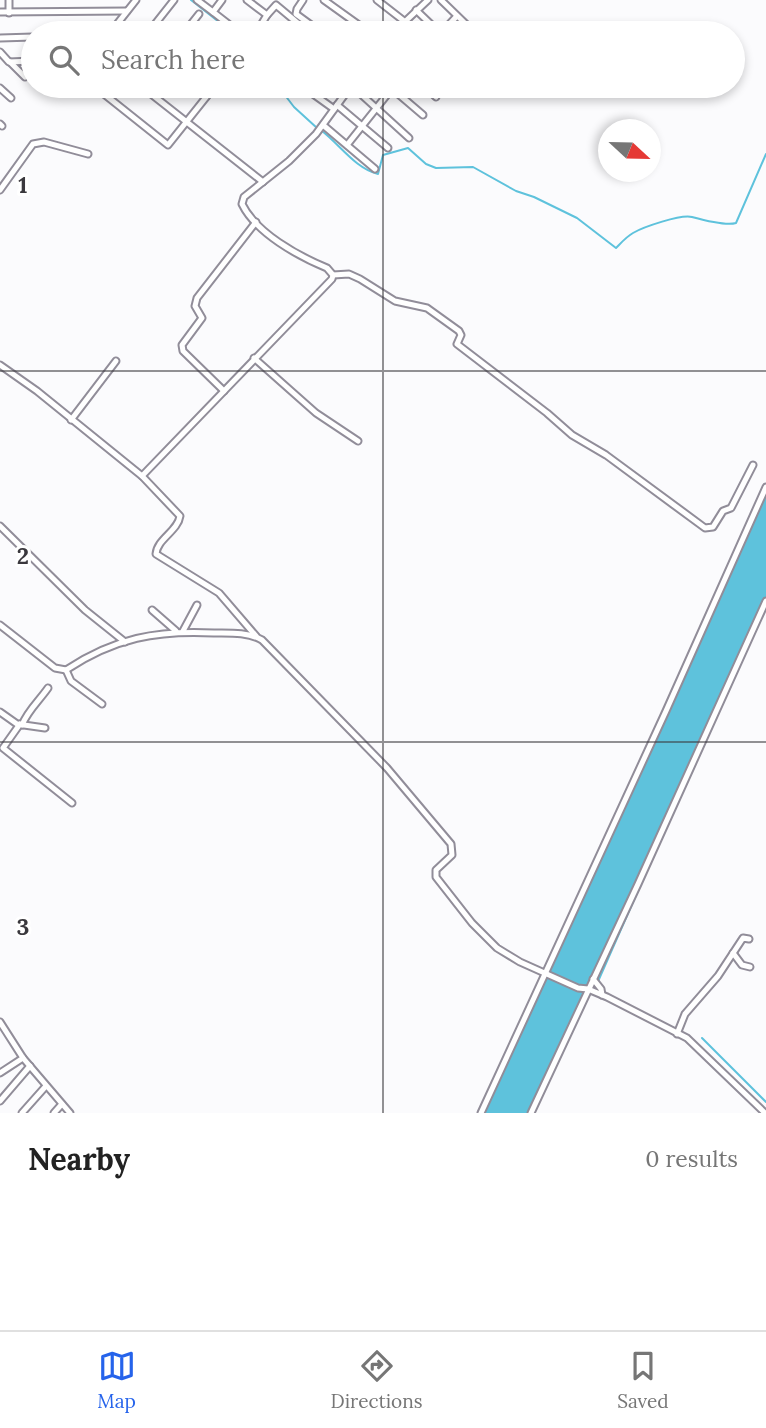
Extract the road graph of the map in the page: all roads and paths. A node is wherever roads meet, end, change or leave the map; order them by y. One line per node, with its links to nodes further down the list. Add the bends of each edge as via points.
1 (9, 0): 16 (street)
2 (136, 0): 13 (street)
3 (174, 0): 21 (street)
4 (197, 0): 15 (street)
5 (222, 0): 15 (street)
6 (247, 0): 18 (street)
7 (303, 0): 26 (street, via 296,14)
8 (324, 0): 27 (street)
9 (377, 0): 28 (street)
10 (428, 0): 12 (street)
11 (441, 0): 19 (street)
12 (416, 10): 28 (street); 29 (street)
13 (127, 11): 16 (street); 20 (street)
14 (0, 12): 16 (street)
15 (213, 12): 23 (street)
16 (9, 13)
17 (199, 14): 22 (street)
18 (267, 15): 24 (street); 25 (street, via 276,5)
19 (457, 16): 30 (street); 31 (street)
20 (119, 21)
21 (157, 21)
22 (193, 21)
23 (225, 21)
24 (263, 21)
25 (295, 21)
26 (306, 21)
27 (353, 21)
28 (404, 21)
29 (428, 21)
30 (452, 21)
31 (462, 21)
32 (0, 37): 33 (street)
33 (21, 37)
34 (0, 52): 35 (street)
35 (9, 62): 36 (street); 37 (street)
36 (21, 62)
37 (21, 73)
38 (0, 88): 39 (street)
39 (11, 98)
40 (109, 98): 51 (street, via 166,145)
41 (156, 98): 51 (street)
42 (205, 98): 51 (street)
43 (321, 98): 48 (street)
44 (342, 98): 48 (street)
45 (365, 98): 49 (street)
46 (383, 98): 49 (street)
47 (404, 98): 50 (street)
48 (335, 107): 52 (street); 53 (street)
49 (376, 107): 52 (street); 54 (street)
50 (423, 115)
51 (186, 122): 59 (street)
52 (362, 126): 55 (street); 56 (street)
53 (320, 128): 55 (street); 59 (street)
54 (409, 138)
55 (347, 145): 58 (street)
56 (388, 148)
57 (88, 154): 60 (street, via 44,142 33,144)
58 (375, 169)
59 (263, 182): 61 (street, via 242,204)
60 (0, 190)
61 (256, 222): 62 (street); 66 (street, via 198,298 195,306 202,318 182,345)
62 (333, 275): 63 (street); 69 (street, via 349,274 395,301 427,308 459,331 459,346 572,435 705,528 713,527 723,511 732,508)
63 (254, 358): 66 (street); 68 (street, via 316,413)
64 (116, 361): 67 (street)
65 (0, 365): 67 (street)
66 (223, 391): 70 (street)
67 (71, 420): 70 (street)
68 (358, 442)
69 (753, 465)
70 (142, 476): 78 (street, via 180,516 156,554 219,593)
71 (766, 488): 91 (street)
72 (0, 526): 79 (street)
73 (766, 601): 92 (street)
74 (197, 605): 77 (street)
75 (152, 610): 77 (street)
76 (0, 625): 80 (street, via 55,668)
77 (180, 631): 78 (street); 79 (street, via 146,634)
78 (256, 636): 91 (street, via 387,768 451,844 452,855 436,870 436,877 472,923 505,954)
79 (124, 642): 80 (street)
80 (66, 670): 82 (street, via 71,681)
81 (48, 688): 84 (street)
82 (102, 704)
83 (0, 712): 84 (street)
84 (21, 725): 85 (street); 86 (street)
85 (45, 728)
86 (2, 747): 87 (street)
87 (72, 803)
88 (749, 939): 89 (street, via 743,938)
89 (733, 953): 90 (street, via 742,965); 96 (street, via 685,1014)
90 (750, 967)
91 (550, 976): 93 (street); 106 (street, via 521,1022)
92 (593, 979): 93 (street); 94 (street)
93 (588, 989): 94 (street); 107 (street)
94 (602, 995): 96 (street)
95 (0, 1022): 97 (street)
96 (677, 1034): 108 (street, via 687,1038)
97 (23, 1058): 98 (street); 99 (street)
98 (30, 1066): 100 (street); 101 (street)
99 (0, 1073)
100 (46, 1086): 102 (street); 103 (street)
101 (0, 1101)
102 (62, 1104): 104 (street); 105 (street)
103 (22, 1113)
104 (54, 1113)
105 (70, 1113)
106 (481, 1113)
107 (531, 1113)
108 (765, 1113)

